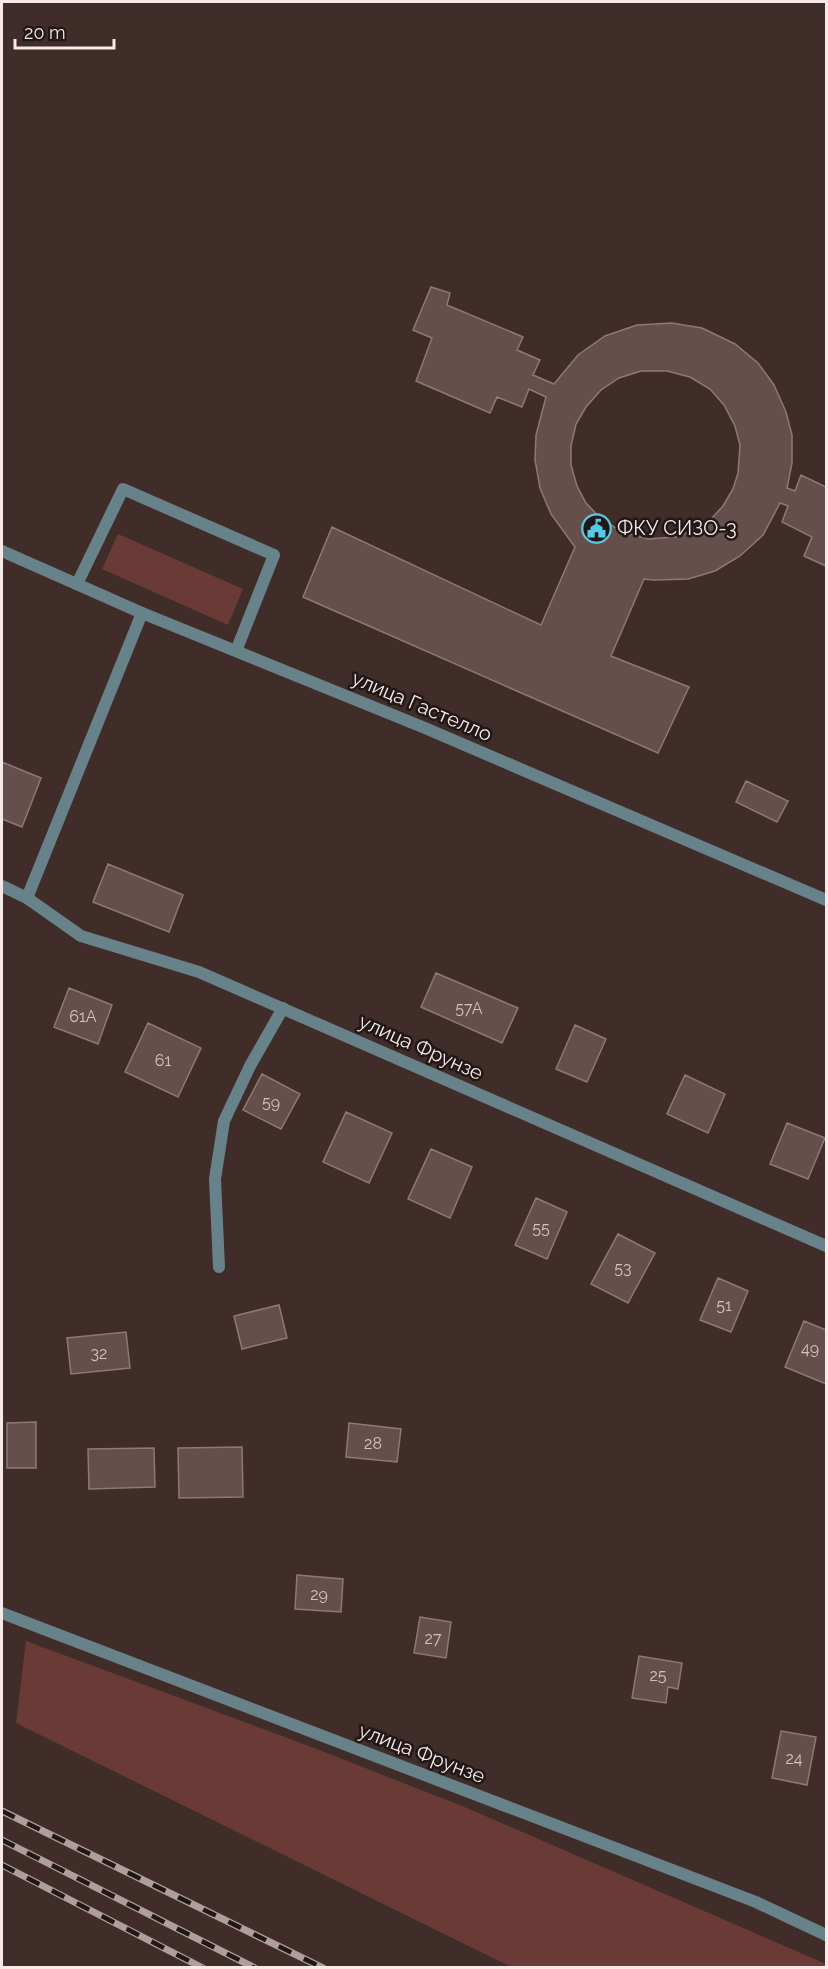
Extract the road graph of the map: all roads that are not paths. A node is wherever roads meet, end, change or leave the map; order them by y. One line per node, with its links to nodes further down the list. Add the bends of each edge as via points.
1 (2, 551): 2 (street, улица Гастелло)
2 (77, 584): 3 (street, улица Гастелло); 4 (street, via 123,489 274,555)
3 (142, 613): 4 (street, улица Гастелло); 6 (street)
4 (236, 651): 7 (street, улица Гастелло)
5 (2, 886): 6 (street, улица Фрунзе)
6 (27, 898): 8 (street, улица Фрунзе, via 81,936 199,972)
7 (826, 900)
8 (282, 1008): 9 (street, улица Фрунзе); 10 (street, via 224,1121 215,1179)
9 (826, 1246)
10 (219, 1267)
11 (2, 1614): 12 (street, улица Фрунзе, via 756,1902)
12 (826, 1935)

